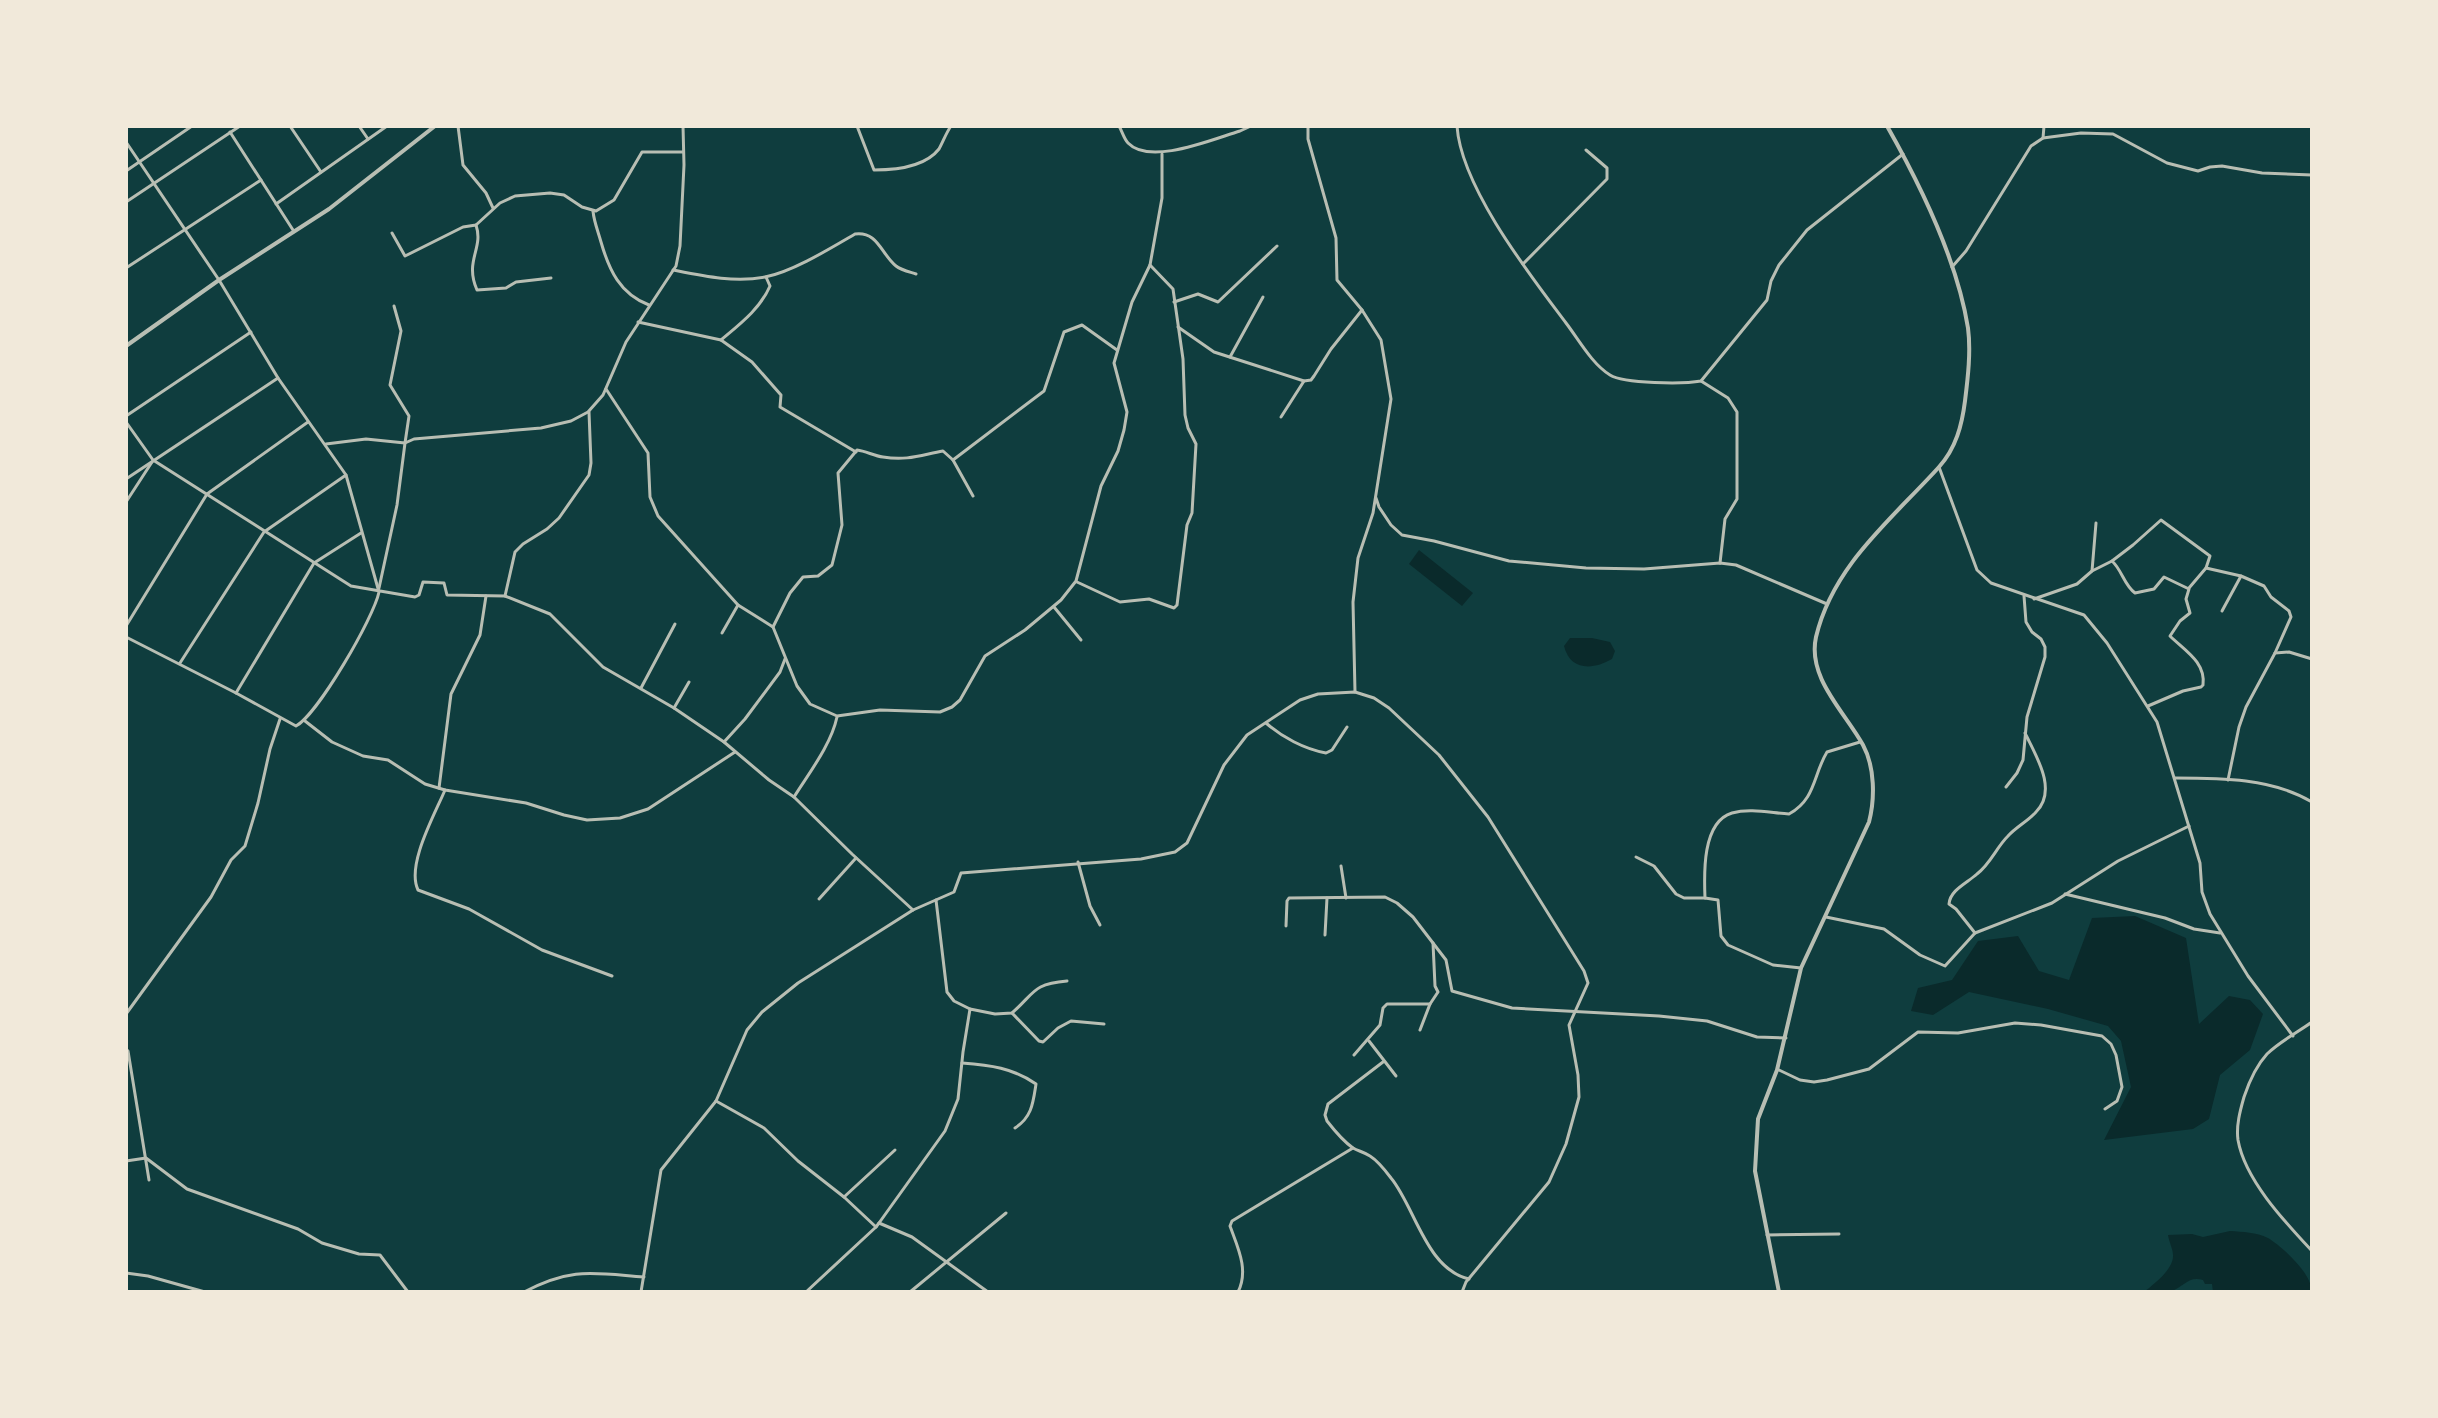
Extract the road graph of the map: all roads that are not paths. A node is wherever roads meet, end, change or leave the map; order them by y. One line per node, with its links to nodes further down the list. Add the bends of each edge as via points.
1 (192, 126): 27 (street)
2 (240, 126): 19 (street)
3 (290, 126): 29 (street)
4 (359, 126): 21 (street)
5 (387, 126): 21 (street)
6 (458, 126): 35 (street, via 463,165)
7 (683, 126): 24 (street)
8 (857, 126): 9 (street, via 874,170 930,158)
9 (951, 126)
10 (1119, 126): 25 (street, via 1134,147)
11 (1251, 126): 25 (street)
12 (1308, 126): 55 (street, via 1336,238 1337,280)
13 (1457, 126): 42 (street, via 1472,180)
14 (1683, 126): 15 (street)
15 (1696, 126)
16 (1887, 126): 26 (street)
17 (2044, 126): 20 (street)
18 (431, 127): 39 (street)
19 (230, 132): 31 (street); 32 (street)
20 (2043, 138): 30 (street, via 2113,134 2167,163 2198,171 2222,166); 44 (street, via 2031,146)
21 (368, 140): 29 (street)
22 (126, 142): 27 (street)
23 (1586, 150): 42 (street, via 1607,168 1607,179)
24 (683, 152): 36 (street, via 642,152 614,200); 46 (street, via 680,246)
25 (1162, 154): 43 (street, via 1162,198)
26 (1903, 154): 44 (street); 65 (street, via 1807,230 1779,265 1767,300)
27 (139, 162): 28 (street); 32 (street)
28 (126, 171)
29 (321, 172): 34 (street)
30 (2312, 175)
31 (261, 180): 34 (street); 38 (street)
32 (153, 184): 33 (street); 38 (street)
33 (126, 202)
34 (276, 204): 39 (street)
35 (494, 210): 36 (street, via 515,196 550,193); 37 (street)
36 (593, 210): 53 (street, via 609,268 635,300)
37 (476, 225): 40 (street, via 405,256); 49 (street, via 471,268 477,290)
38 (184, 230): 45 (street); 50 (street)
39 (294, 231): 50 (street)
40 (392, 233)
41 (1277, 246): 52 (street, via 1218,302 1198,294)
42 (1523, 264): 65 (street, via 1591,357 1612,376)
43 (1150, 265): 52 (street, via 1173,289); 61 (street)
44 (1952, 267): 76 (street, via 1968,330 1968,377 1962,423)
45 (126, 268)
46 (673, 270): 48 (street, via 719,279); 53 (street)
47 (916, 274): 48 (street, via 896,266 863,233)
48 (766, 277): 59 (street, via 770,286 764,299)
49 (551, 278)
50 (219, 280): 58 (street); 60 (street)
51 (1263, 297): 62 (street)
52 (1174, 302): 57 (street)
53 (649, 305): 56 (street)
54 (394, 306): 71 (street, via 401,331 390,385 409,416)
55 (1362, 310): 64 (street, via 1311,380); 81 (street, via 1381,340 1391,399)
56 (638, 322): 59 (street); 66 (street)
57 (1178, 327): 62 (street); 92 (street, via 1185,415 1196,444 1192,513 1177,605 1149,599 1120,602)
58 (251, 332): 63 (street); 69 (street)
59 (721, 340): 73 (street, via 752,362 781,395 780,407)
60 (126, 346)
61 (1117, 350): 75 (street, via 1082,325 1064,332 1044,391); 92 (street, via 1114,363 1127,412 1124,430 1101,486)
62 (1230, 357): 64 (street)
63 (278, 378): 70 (street); 74 (street)
64 (1304, 381): 68 (street)
65 (1701, 381): 88 (street, via 1728,398 1737,412 1737,499 1725,519)
66 (606, 389): 67 (street); 100 (street, via 648,453 655,512)
67 (588, 412): 71 (street, via 541,428); 96 (street, via 589,475 559,518 518,548)
68 (1281, 417)
69 (126, 419): 74 (street)
70 (308, 422): 72 (street); 79 (street)
71 (405, 443): 72 (street, via 366,439); 94 (street)
72 (326, 444): 77 (street)
73 (856, 452): 75 (street, via 901,459 943,451); 105 (street, via 838,473 842,525 832,565 818,576 803,577)
74 (153, 460): 78 (street); 79 (street); 82 (street)
75 (953, 460): 80 (street)
76 (1939, 467): 97 (street, via 1977,570 1991,583); 99 (street, via 1862,548)
77 (346, 475): 84 (street); 85 (street)
78 (126, 479)
79 (207, 494): 84 (street); 104 (street)
80 (973, 496)
81 (1375, 496): 88 (street, via 1402,535 1509,561 1644,569); 115 (street, via 1358,558 1353,602)
82 (126, 502)
83 (2096, 523): 90 (street)
84 (264, 532): 87 (street); 112 (street)
85 (361, 533): 87 (street); 94 (street)
86 (2112, 561): 89 (street, via 2161,520 2210,556); 90 (street); 93 (street, via 2135,593 2154,589 2164,577)
87 (314, 563): 94 (street, via 351,586); 116 (street)
88 (1720, 563): 99 (street, via 1747,569)
89 (2206, 568): 91 (street); 93 (street)
90 (2092, 571): 98 (street, via 2077,584)
91 (2241, 576): 102 (street); 109 (street, via 2264,586 2291,614)
92 (1076, 581): 101 (street)
93 (2189, 589): 117 (street, via 2190,613 2170,636 2193,656 2203,685)
94 (379, 592): 95 (street, via 415,597 423,582 444,583 447,595); 121 (street, via 359,636)
95 (486, 596): 96 (street); 131 (street, via 480,635 451,694)
96 (505, 596): 114 (street, via 552,616 603,667)
97 (2024, 596): 98 (street); 124 (street, via 2026,622 2045,647)
98 (2034, 599): 117 (street, via 2084,615)
99 (1827, 604): 126 (street, via 1815,654 1821,678)
100 (738, 605): 105 (street); 106 (street)
101 (1054, 607): 108 (street); 119 (street, via 985,656 968,690 952,707 930,713 891,709)
102 (2222, 611)
103 (675, 624): 114 (street)
104 (126, 626)
105 (773, 627): 110 (street)
106 (722, 633)
107 (126, 637): 112 (street)
108 (1081, 640)
109 (2275, 653): 111 (street); 129 (street, via 2246,707)
110 (786, 657): 119 (street, via 810,704); 125 (street)
111 (2312, 659)
112 (180, 663): 116 (street)
113 (689, 682): 118 (street)
114 (641, 688): 118 (street)
115 (1355, 692): 122 (street, via 1300,700); 159 (street, via 1389,708 1439,755 1488,817 1584,971 1588,983)
116 (236, 693): 120 (street)
117 (2148, 706): 128 (street)
118 (674, 708): 125 (street)
119 (837, 716): 133 (street)
120 (280, 719): 121 (street, via 296,726); 161 (street, via 245,846)
121 (305, 721): 131 (street, via 332,742 388,760)
122 (1266, 723): 123 (street, via 1277,733 1326,753); 138 (street, via 1234,750 1187,843 1175,852)
123 (1347, 727)
124 (2025, 733): 130 (street, via 2023,760); 150 (street, via 2045,780 2046,797 1982,870 1949,898)
125 (724, 742): 127 (street)
126 (1861, 742): 143 (street, via 1827,752 1805,801 1794,812 1739,812 1720,821 1705,853); 147 (street, via 1873,783 1872,809)
127 (735, 752): 132 (street, via 657,804 613,819 579,819 526,803); 133 (street)
128 (2175, 778): 129 (street); 135 (street)
129 (2228, 780): 134 (street, via 2288,789)
130 (2006, 787)
131 (439, 788): 132 (street)
132 (445, 790): 155 (street, via 417,860 418,890 469,909 542,950)
133 (794, 797): 137 (street)
134 (2312, 802)
135 (2189, 826): 140 (street); 151 (street, via 2202,892)
136 (1636, 857): 143 (street, via 1654,866 1676,894)
137 (856, 858): 144 (street); 146 (street)
138 (1078, 862): 145 (street, via 961,873 954,892); 148 (street)
139 (1341, 866): 142 (street)
140 (2065, 894): 150 (street); 151 (street)
141 (1327, 898): 142 (street); 149 (street, via 1289,898); 152 (street)
142 (1346, 898): 153 (street, via 1385,897 1397,903)
143 (1705, 898): 154 (street, via 1718,900 1721,936 1728,945 1773,965)
144 (819, 899)
145 (936, 900): 146 (street); 158 (street, via 947,992)
146 (913, 910): 174 (street, via 762,1012 747,1030)
147 (1825, 916): 150 (street, via 1884,929 1943,966); 154 (street)
148 (1100, 925)
149 (1286, 926)
150 (1975, 933)
151 (2223, 934): 165 (street)
152 (1325, 935)
153 (1433, 942): 157 (street, via 1438,992); 159 (street, via 1446,960 1452,991 1512,1008)
154 (1801, 968): 166 (street)
155 (612, 976)
156 (1067, 981): 160 (street, via 1029,993)
157 (1430, 1004): 164 (street); 167 (street, via 1387,1004)
158 (970, 1009): 160 (street); 171 (street)
159 (1574, 1012): 166 (street, via 1707,1021 1757,1037); 191 (street, via 1569,1025 1579,1097 1566,1144 1549,1182)
160 (1012, 1013): 163 (street, via 1043,1042 1071,1021)
161 (126, 1014)
162 (2312, 1022): 165 (street)
163 (1104, 1024)
164 (1420, 1030)
165 (2293, 1036): 187 (street, via 2268,1053 2249,1081 2238,1138 2244,1162 2258,1184)
166 (1786, 1038): 172 (street)
167 (1368, 1040): 169 (street); 170 (street)
168 (126, 1049): 179 (street)
169 (1354, 1055)
170 (1383, 1062): 173 (street); 177 (street, via 1327,1107 1327,1121)
171 (962, 1063): 176 (street, via 1010,1069 1036,1084 1033,1109); 184 (street, via 958,1099 945,1131)
172 (1777, 1070): 175 (street, via 1800,1080 1827,1080 1869,1069 1918,1032 2041,1025 2102,1036 2111,1044 2122,1087 2117,1101); 186 (street, via 1758,1119 1755,1148)
173 (1396, 1076)
174 (716, 1101): 182 (street, via 764,1128); 190 (street, via 661,1170)
175 (2105, 1109)
176 (1015, 1128)
177 (1353, 1148): 191 (street, via 1384,1169 1435,1253 1457,1275); 200 (street, via 1232,1221 1242,1260)
178 (895, 1150): 182 (street)
179 (146, 1158): 180 (street); 181 (street); 195 (street, via 187,1189 298,1229 322,1243 380,1255)
180 (126, 1161)
181 (149, 1180)
182 (844, 1197): 184 (street)
183 (1006, 1213): 188 (street)
184 (878, 1225): 188 (street, via 912,1237); 198 (street)
185 (1839, 1234): 186 (street)
186 (1767, 1235): 202 (street)
187 (2312, 1251)
188 (947, 1262): 193 (street); 199 (street)
189 (126, 1273): 192 (street)
190 (644, 1277): 196 (street, via 571,1274); 197 (street)
191 (1469, 1279): 201 (street)
192 (189, 1289): 194 (street)
193 (913, 1291)
194 (205, 1292)
195 (408, 1292)
196 (524, 1292)
197 (641, 1292)
198 (806, 1292)
199 (988, 1292)
200 (1238, 1292)
201 (1462, 1292)
202 (1779, 1292)

